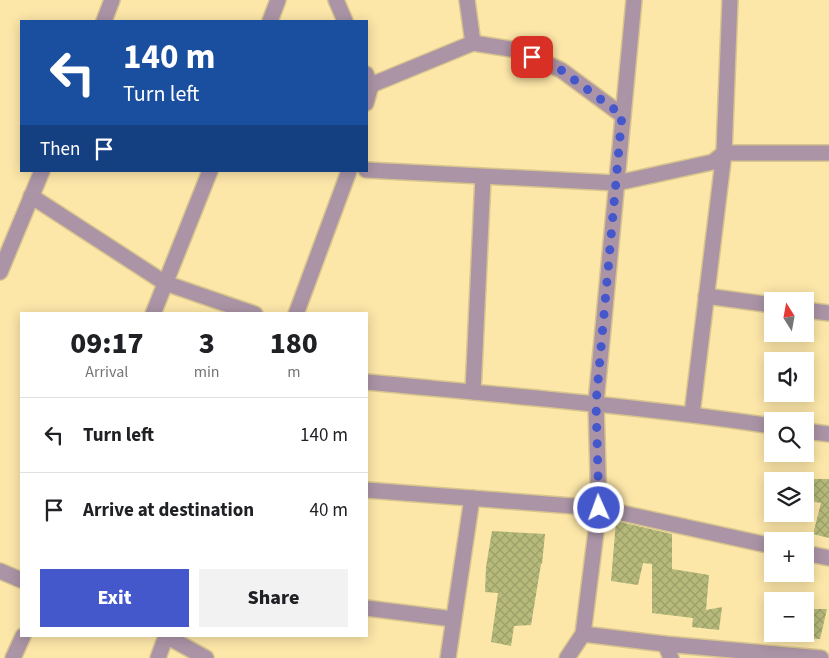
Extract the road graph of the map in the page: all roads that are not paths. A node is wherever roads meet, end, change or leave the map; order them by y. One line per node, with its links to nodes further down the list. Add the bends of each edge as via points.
1 (112, 0): 7 (street)
2 (278, 0): 8 (street)
3 (336, 0): 9 (street)
4 (467, 0): 10 (street)
5 (634, 0): 12 (street)
6 (730, 0): 14 (street)
7 (104, 20)
8 (270, 20)
9 (345, 20)
10 (473, 43): 11 (street); 12 (street, via 517,50 561,70)
11 (368, 79)
12 (622, 115): 20 (street)
13 (829, 152): 14 (street)
14 (724, 154): 20 (street, via 713,162); 24 (street)
15 (368, 170): 19 (street)
16 (42, 172): 21 (street)
17 (210, 172): 23 (street)
18 (348, 172): 29 (street)
19 (483, 176): 20 (street); 32 (street)
20 (617, 182): 33 (street)
21 (31, 196): 22 (street); 23 (street)
22 (0, 272)
23 (165, 283): 27 (street); 28 (street)
24 (706, 296): 25 (street); 34 (street)
25 (764, 304)
26 (814, 311): 30 (street)
27 (154, 312)
28 (249, 312)
29 (297, 312)
30 (829, 313)
31 (368, 382): 32 (street)
32 (473, 392): 33 (street)
33 (596, 403): 34 (street); 40 (street)
34 (692, 414): 35 (street)
35 (764, 425)
36 (814, 432): 37 (street)
37 (829, 434)
38 (368, 490): 39 (street)
39 (472, 498): 40 (street); 47 (street)
40 (599, 508): 41 (street); 48 (street)
41 (764, 544)
42 (814, 555): 43 (street)
43 (829, 558)
44 (0, 571): 45 (street)
45 (20, 580)
46 (368, 608): 47 (street)
47 (454, 619): 56 (street)
48 (583, 634): 52 (street); 57 (street)
49 (23, 637): 53 (street)
50 (166, 637): 54 (street)
51 (168, 637): 55 (street)
52 (668, 651): 58 (street)
53 (14, 658)
54 (158, 658)
55 (206, 658)
56 (448, 658)
57 (567, 658)
58 (821, 658)

